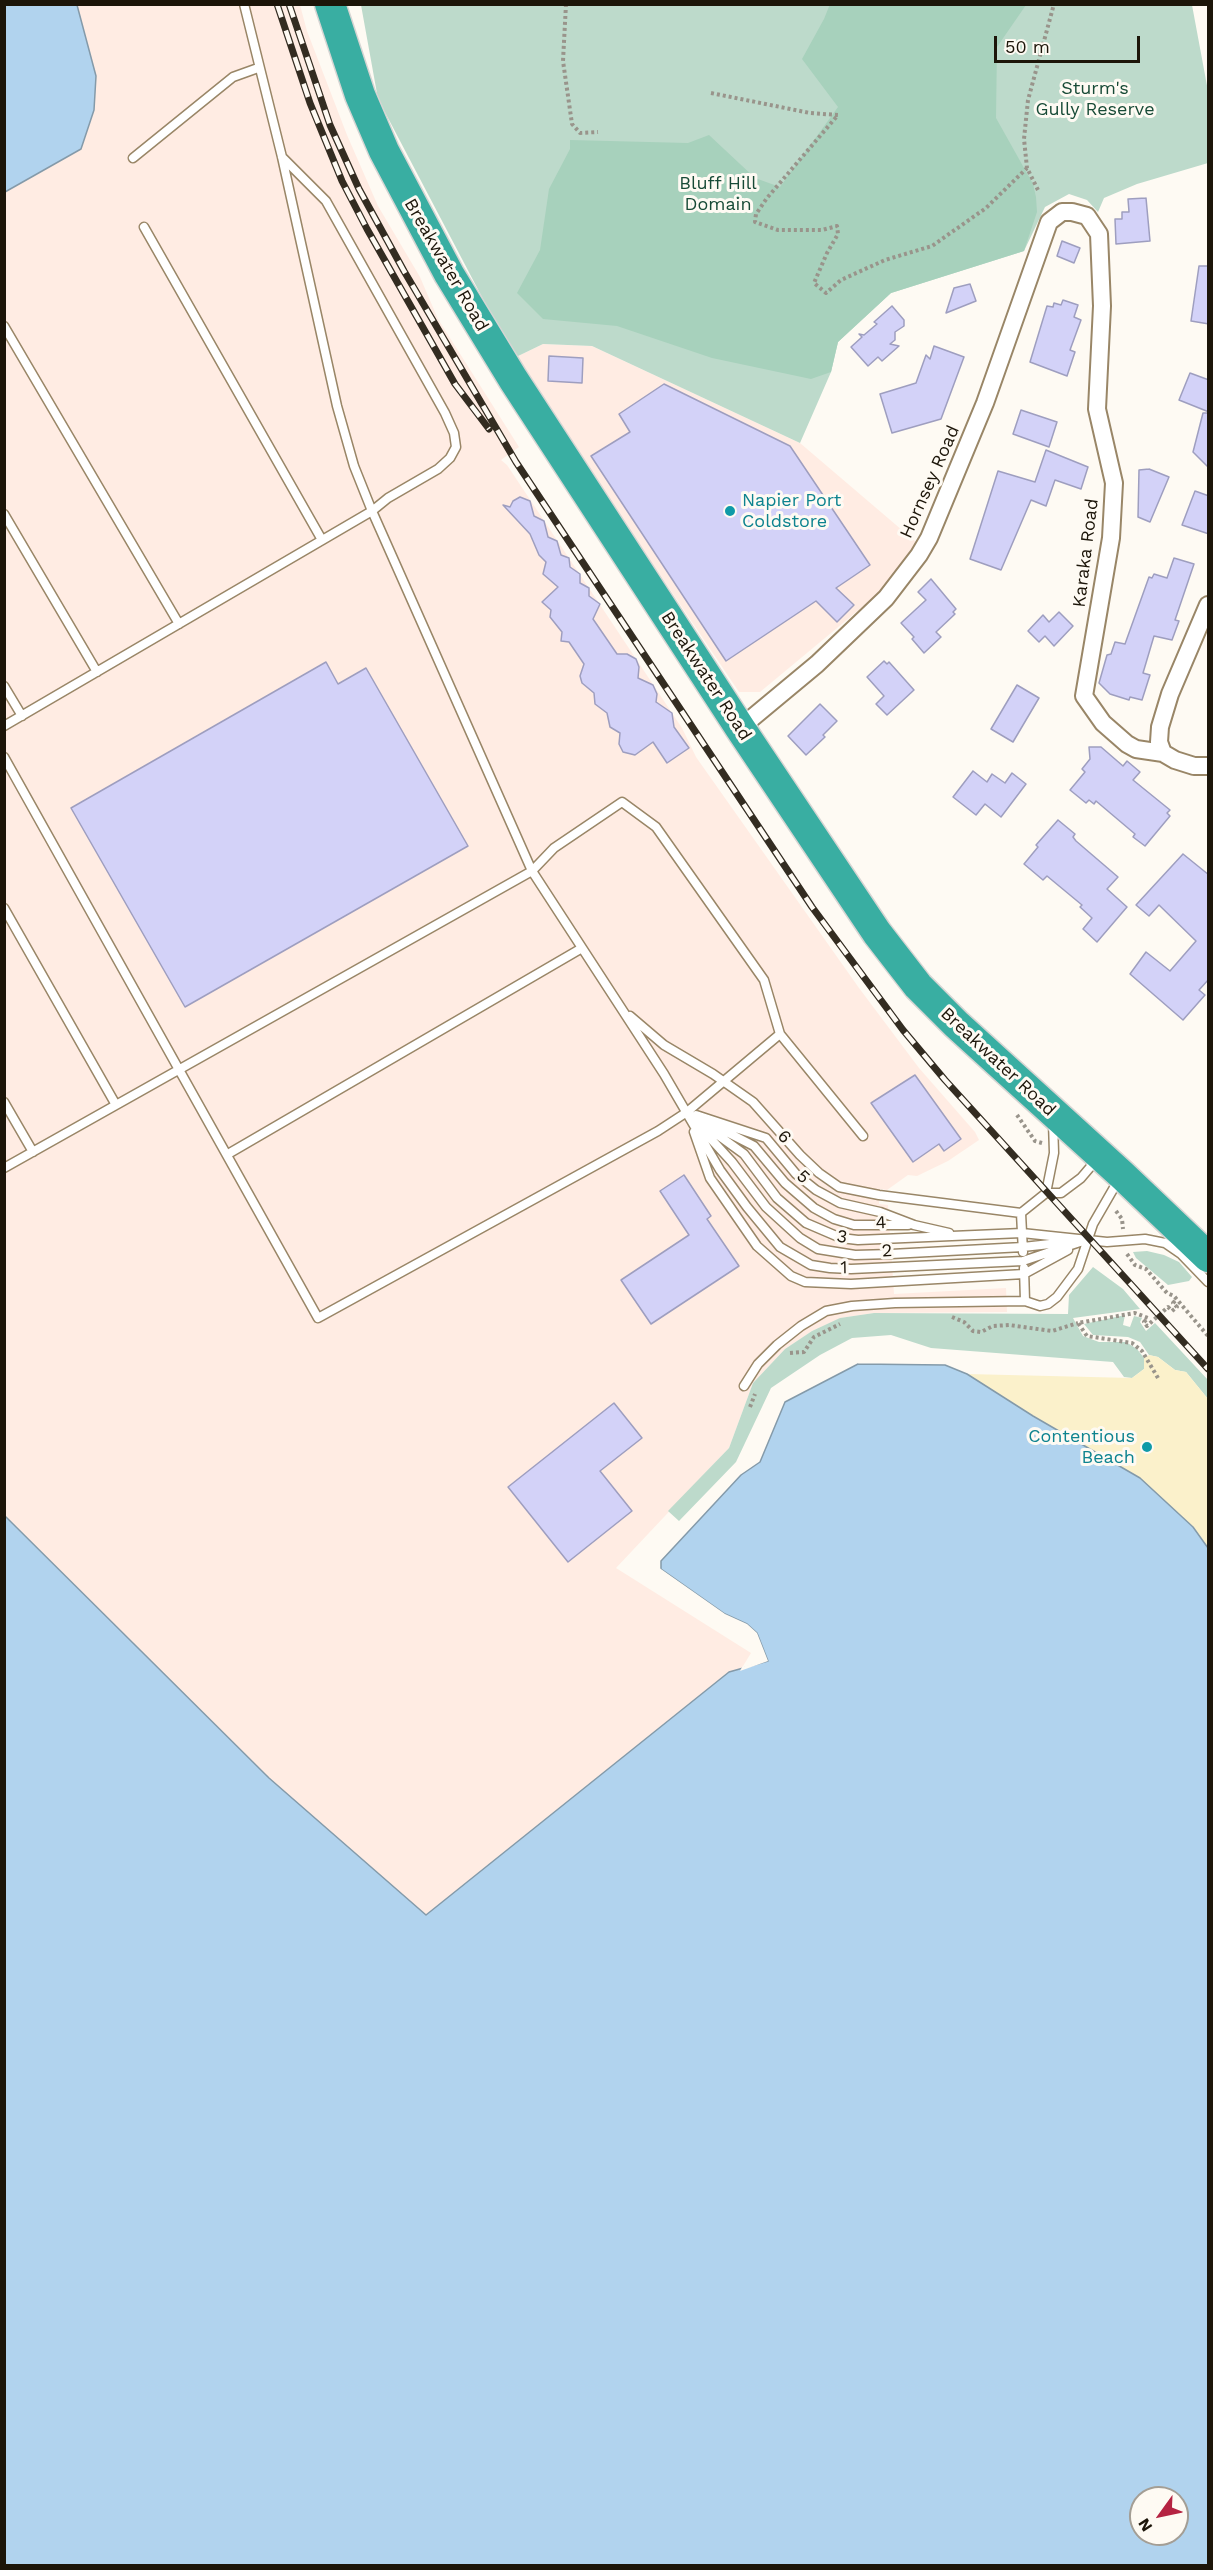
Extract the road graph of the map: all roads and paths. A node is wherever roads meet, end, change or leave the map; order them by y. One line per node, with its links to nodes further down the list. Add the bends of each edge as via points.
1 (244, 4): 5 (lane)
2 (330, 4): 26 (highway, Breakwater Road, via 360,95 384,151 449,274)
3 (566, 4): 7 (path)
4 (1054, 4): 12 (path, via 1029,100 1024,139)
5 (258, 68): 10 (lane); 11 (lane, via 233,76)
6 (558, 73): 7 (path)
7 (564, 74): 9 (path, via 572,124 580,133)
8 (711, 93): 12 (path, via 838,115 767,198 755,222 778,230 837,226 838,234 814,283 826,293 841,280 885,260 932,246 986,208)
9 (598, 132)
10 (282, 157): 17 (lane, via 337,406); 17 (lane, via 326,201 454,434 456,447 450,458)
11 (133, 158)
12 (1027, 168): 13 (path)
13 (1038, 190)
14 (1080, 213): 26 (street, Hornsey Road, via 1062,212 1049,222 986,404 919,555 886,598 817,664); 27 (street, Karaka Road, via 1099,234 1102,306 1097,409 1113,483 1111,538 1084,696 1103,723 1127,744 1136,750)
15 (144, 227): 19 (lane)
16 (4, 326): 21 (lane)
17 (372, 511): 19 (lane); 30 (lane)
18 (4, 514): 22 (lane)
19 (322, 540): 21 (lane)
20 (1209, 604): 27 (street, via 1160,727)
21 (179, 624): 22 (lane)
22 (97, 672): 24 (lane)
23 (4, 686): 24 (lane)
24 (22, 716): 25 (lane)
25 (4, 726)
26 (740, 728): 40 (highway, Breakwater Road, via 918,986)
27 (1163, 753): 29 (street, via 1194,766)
28 (4, 758): 35 (lane)
29 (1209, 766)
30 (532, 872): 32 (lane); 34 (lane, via 554,848 622,801 656,827 764,980); 35 (lane)
31 (4, 908): 38 (lane)
32 (582, 948): 33 (lane); 43 (lane)
33 (621, 1007): 36 (lane, via 664,1045); 39 (lane)
34 (780, 1034): 36 (lane); 41 (lane)
35 (181, 1069): 38 (lane); 43 (lane)
36 (724, 1081): 39 (lane); 48 (lane, via 753,1102 800,1155 839,1187)
37 (4, 1102): 42 (lane)
38 (116, 1105): 42 (lane)
39 (687, 1112): 43 (lane, via 318,1318); 49 (lane, 6, via 765,1138 796,1174 840,1203); 49 (lane, 5, via 754,1146 785,1184 834,1219 854,1225); 52 (lane, 4, via 744,1154 777,1198 823,1232 858,1240); 54 (lane, 3, via 766,1207 818,1249 855,1255); 57 (lane, 2, via 720,1170 766,1232 780,1247 812,1265 851,1269); 58 (lane, 1, via 710,1178 757,1246 791,1276 805,1282 851,1284)
40 (1053, 1114): 44 (highway, Breakwater Road); 46 (lane, via 1054,1153)
41 (863, 1136)
42 (33, 1152): 45 (lane)
43 (228, 1154)
44 (1112, 1165): 46 (lane, via 1081,1178 1061,1193); 53 (lane); 56 (highway, Breakwater Road)
45 (4, 1168)
46 (1046, 1193): 48 (lane)
47 (1117, 1212): 50 (path)
48 (1021, 1213): 51 (lane)
49 (914, 1225): 52 (lane)
50 (1122, 1228)
51 (1022, 1233): 52 (lane, 4); 53 (lane, 4); 54 (lane)
52 (960, 1236)
53 (1089, 1239): 54 (lane, 3); 57 (lane, 2); 58 (lane, 1); 59 (lane, via 1165,1243); 61 (lane, via 1078,1269 1057,1297 1040,1306)
54 (1023, 1247): 57 (lane)
55 (1127, 1252): 60 (path, via 1136,1265 1146,1269)
56 (1209, 1257)
57 (1023, 1261): 58 (lane)
58 (1024, 1274): 61 (lane)
59 (1209, 1282)
60 (1177, 1299): 64 (path, via 1173,1303 1177,1307 1172,1311 1168,1307 1147,1326 1144,1322 1148,1318 1135,1313); 65 (path)
61 (1024, 1301): 68 (lane, via 895,1303 826,1311 777,1345)
62 (943, 1317): 64 (path, via 954,1317 973,1331 981,1332 1009,1325 1052,1331)
63 (841, 1323): 66 (path, via 814,1337 804,1352)
64 (1078, 1323): 67 (path, via 1087,1336 1132,1343)
65 (1209, 1336)
66 (786, 1354)
67 (1158, 1377)
68 (744, 1386)
69 (756, 1390): 70 (path)
70 (750, 1407)

